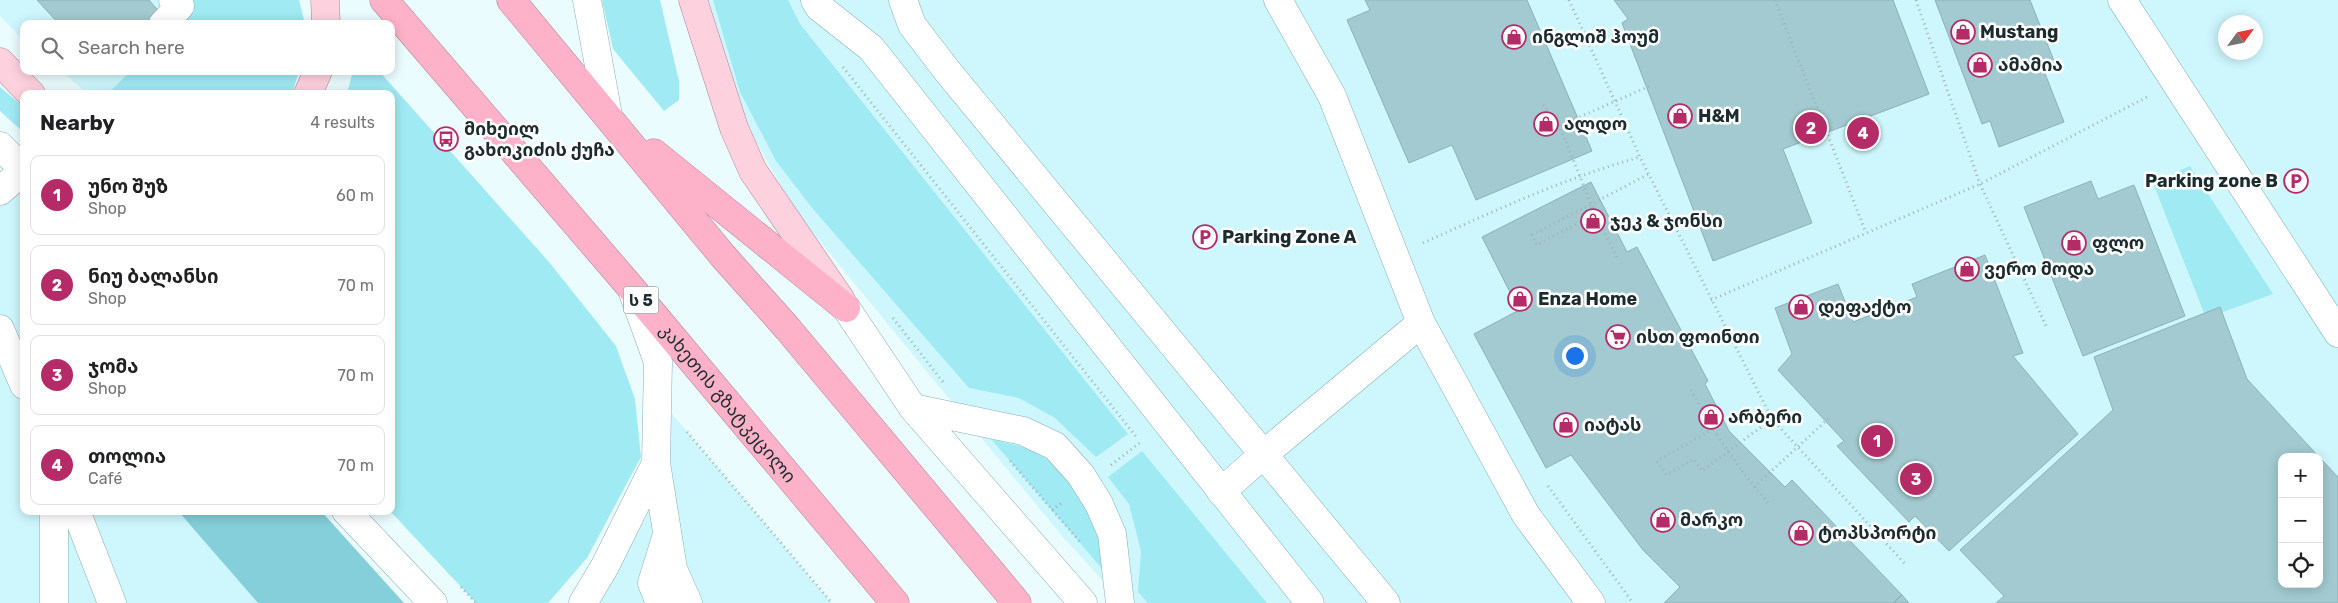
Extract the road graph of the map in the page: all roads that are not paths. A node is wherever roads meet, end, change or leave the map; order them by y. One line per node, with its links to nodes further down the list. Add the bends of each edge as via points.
1 (173, 0): 11 (street, via 180,6)
2 (325, 0): 12 (main road)
3 (384, 0): 22 (highway, კახეთის გზატკეცილი / ს 5)
4 (511, 0): 17 (highway)
5 (587, 0): 17 (street)
6 (693, 0): 23 (main road, via 734,128 753,171)
7 (815, 0): 31 (street, via 819,7 871,48)
8 (903, 0): 29 (street, via 912,24 948,72)
9 (1278, 0): 24 (street, via 1332,96)
10 (2122, 0): 26 (street)
11 (167, 20)
12 (326, 20)
13 (0, 62): 15 (main road)
14 (316, 75): 16 (main road)
15 (27, 90)
16 (310, 90)
17 (608, 115): 23 (highway); 43 (highway, via 723,256)
18 (0, 146): 19 (street)
19 (20, 166)
20 (20, 174): 21 (street)
21 (0, 191)
22 (632, 289): 30 (street, via 658,362); 42 (highway, კახეთის გზატკეცილი / ს 5)
23 (846, 308): 28 (street)
24 (1422, 323): 29 (street); 48 (street, via 1526,515)
25 (0, 329): 27 (street)
26 (2338, 333)
27 (20, 376)
28 (913, 408): 44 (street); 45 (street, via 1023,431 1055,446 1081,475 1112,534)
29 (1264, 454): 31 (street); 47 (street)
30 (656, 463): 35 (street); 39 (street)
31 (1221, 492): 46 (street)
32 (54, 515): 36 (street)
33 (78, 515): 37 (street)
34 (350, 515): 38 (street)
35 (668, 532): 40 (street, via 652,583); 41 (street, via 673,569)
36 (54, 603)
37 (112, 603)
38 (433, 603)
39 (583, 603)
40 (660, 603)
41 (688, 603)
42 (895, 603)
43 (1018, 603)
44 (1083, 603)
45 (1120, 603)
46 (1310, 603)
47 (1386, 603)
48 (1591, 603)

